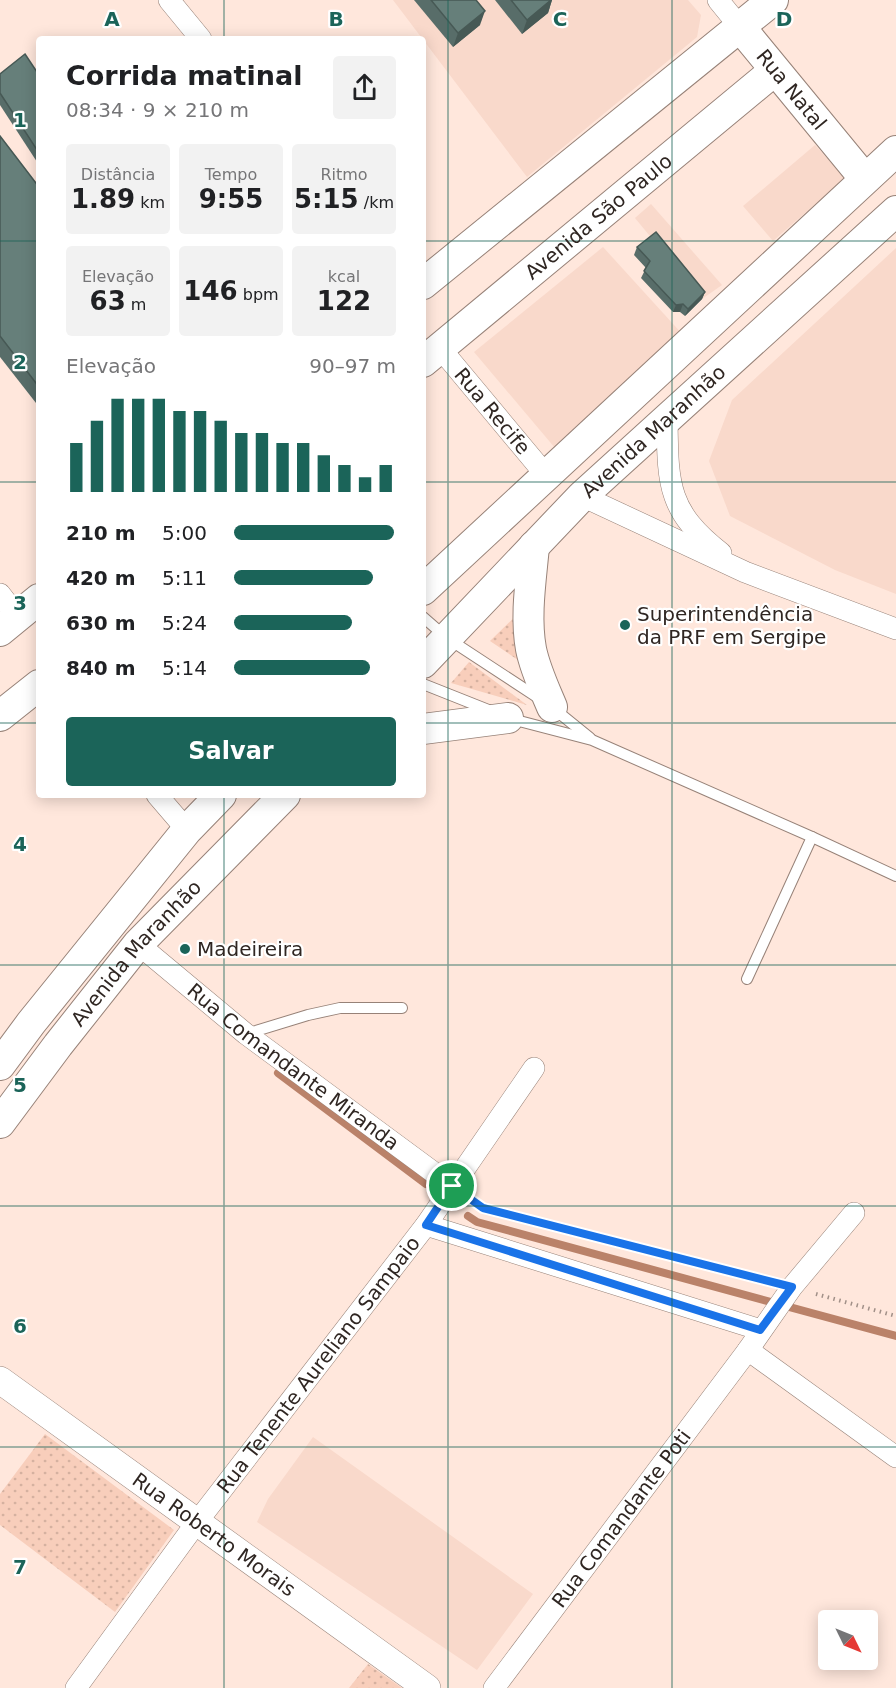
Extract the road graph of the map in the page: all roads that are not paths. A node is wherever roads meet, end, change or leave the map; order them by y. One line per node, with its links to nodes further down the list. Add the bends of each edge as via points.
1 (169, 0): 5 (street)
2 (718, 0): 4 (street, Rua Natal)
3 (773, 0): 4 (main road)
4 (740, 27): 6 (main road, Rua Natal); 10 (main road)
5 (199, 36)
6 (774, 71): 8 (main road, Rua Natal); 11 (main road, Avenida São Paulo)
7 (896, 151): 8 (main road, Avenida Maranhão)
8 (865, 179): 13 (main road, Avenida Maranhão)
9 (896, 211): 12 (main road, Avenida Maranhão)
10 (426, 282)
11 (432, 355): 13 (street, Rua Recife)
12 (667, 419): 14 (main road, Avenida Maranhão); 16 (street, via 668,462 675,501 705,541)
13 (545, 474): 17 (main road, Avenida Maranhão)
14 (582, 496): 15 (main road, Avenida Maranhão); 16 (street)
15 (534, 546): 20 (main road, Avenida Maranhão); 24 (main road, via 530,638)
16 (745, 572): 19 (street)
17 (426, 587)
18 (426, 620): 20 (lane)
19 (896, 629)
20 (447, 638): 21 (main road, Avenida Maranhão); 24 (lane)
21 (426, 660)
22 (426, 685): 26 (lane)
23 (36, 687): 25 (main road)
24 (552, 707): 28 (lane)
25 (0, 716)
26 (508, 718): 27 (main road); 28 (lane)
27 (426, 729)
28 (592, 740): 33 (lane)
29 (160, 798): 32 (street)
30 (218, 798): 32 (main road, Avenida Maranhão)
31 (282, 798): 35 (main road, Avenida Maranhão)
32 (187, 830): 39 (main road, Avenida Maranhão)
33 (812, 837): 34 (lane); 36 (lane)
34 (896, 876)
35 (138, 944): 38 (street, Rua Comandante Miranda); 41 (main road, Avenida Maranhão)
36 (747, 979)
37 (402, 1008): 38 (lane, via 340,1008)
38 (246, 1034): 42 (street, Rua Comandante Miranda)
39 (0, 1065)
40 (534, 1068): 42 (street, Rua Tenente Aureliano Sampaio)
41 (0, 1123)
42 (452, 1186): 44 (street, Rua Tenente Aureliano Sampaio)
43 (854, 1213): 45 (street)
44 (426, 1225): 45 (street); 49 (street, Rua Tenente Aureliano Sampaio)
45 (760, 1330): 46 (street, Rua Comandante Poti)
46 (748, 1350): 48 (street); 52 (street, Rua Comandante Poti)
47 (0, 1380): 49 (street, Rua Roberto Morais)
48 (896, 1456)
49 (197, 1522): 50 (street, Rua Tenente Aureliano Sampaio); 51 (street, Rua Roberto Morais)
50 (76, 1688)
51 (427, 1688)
52 (495, 1688)

